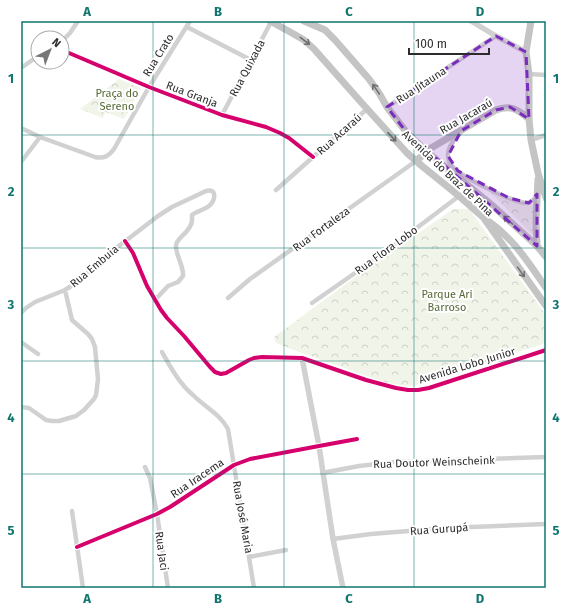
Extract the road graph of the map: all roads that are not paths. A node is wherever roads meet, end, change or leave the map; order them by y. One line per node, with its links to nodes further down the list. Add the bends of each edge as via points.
1 (78, 21): 8 (street)
2 (190, 21): 7 (street, Rua Crato)
3 (271, 21): 12 (street, Rua Quixada); 19 (main road, Avenida do Braz de Pina, one-way to 19, via 304,40 314,49)
4 (304, 21): 18 (main road, Avenida do Braz de Pina, one-way to 4, via 369,79 335,40 325,30)
5 (471, 21): 9 (street)
6 (531, 21): 10 (main road)
7 (187, 27): 12 (street); 17 (street, Rua Crato)
8 (70, 33)
9 (496, 36): 10 (street); 18 (street, Rua Jitauna)
10 (526, 52): 15 (main road)
11 (70, 53): 17 (street, Rua Granja)
12 (251, 60): 20 (street, Rua Quixada)
13 (30, 62): 14 (street)
14 (21, 68)
15 (529, 74): 16 (street); 21 (main road)
16 (546, 75)
17 (149, 87): 20 (street, Rua Granja); 25 (street, Rua Crato, via 111,154 104,158)
18 (387, 107): 27 (main road, Avenida do Braz de Pina)
19 (367, 109): 28 (street, Rua Acaraú); 29 (main road, Avenida do Braz de Pina, one-way to 29)
20 (222, 115): 28 (street, Rua Granja, via 280,133)
21 (529, 119): 23 (main road, Rua Jacaraú, via 510,107 503,108); 26 (main road)
22 (21, 128): 25 (street)
23 (461, 131): 27 (main road, Rua Jacaraú); 33 (street, Avenida do Braz de Pina, via 449,148 448,156 452,167 471,180 518,201 529,203)
24 (546, 135): 26 (street)
25 (40, 137): 30 (street)
26 (531, 140): 31 (main road)
27 (426, 152): 29 (main road, Rua Jacaraú); 38 (main road, Avenida do Braz de Pina, one-way to 27)
28 (313, 157): 32 (street, Rua Acaraú)
29 (416, 161): 34 (main road, Avenida do Braz de Pina); 42 (street, Rua Fortaleza, via 250,279)
30 (21, 162)
31 (538, 173): 33 (main road); 35 (main road)
32 (276, 190)
33 (538, 194): 38 (main road)
34 (459, 196): 36 (main road, Avenida do Braz de Pina); 44 (street, Rua Flora Lobo)
35 (546, 198)
36 (483, 217): 40 (main road, via 516,246); 45 (main road, Avenida do Braz de Pina, one-way to 45)
37 (125, 241): 41 (street, Rua Embuia, via 83,278); 43 (street); 43 (street, Rua Embuia, via 172,207 206,191 214,193 213,202 192,215 189,229 176,245 183,276 178,282 168,286)
38 (537, 246): 39 (main road, Avenida do Braz de Pina)
39 (546, 258)
40 (546, 288)
41 (65, 290): 46 (street, Rua Embuia, via 35,302); 52 (street, via 72,320 88,334 95,347 98,380 96,395 76,416 59,421 46,420 29,408)
42 (228, 298)
43 (155, 300): 51 (street, via 167,318 215,372 226,373 254,358)
44 (312, 303)
45 (546, 306)
46 (21, 313)
47 (21, 342): 50 (street)
48 (546, 350): 51 (street, Avenida Lobo Junior, via 429,388 413,390 366,380)
49 (162, 352): 56 (street, Rua José Maria, via 183,385 225,423)
50 (38, 354)
51 (302, 358): 54 (street)
52 (21, 406)
53 (357, 438): 54 (street, Rua Iracema)
54 (319, 446): 56 (street, Rua Iracema, via 250,458); 58 (street)
55 (546, 458): 58 (street, Rua Doutor Weinscheink, via 395,462)
56 (234, 465): 60 (street, Rua Iracema); 65 (street, Rua José Maria)
57 (145, 467): 60 (street, Rua Jaci, via 150,478)
58 (322, 473): 62 (street)
59 (72, 511): 63 (street)
60 (157, 514): 63 (street, Rua Iracema); 67 (street, Rua Jaci)
61 (546, 524): 62 (street, Rua Gurupá, via 446,528)
62 (333, 539): 69 (street)
63 (77, 547): 66 (street)
64 (286, 550): 65 (street)
65 (249, 558): 68 (street, Rua José Maria)
66 (83, 588)
67 (168, 588)
68 (254, 588)
69 (343, 588)

